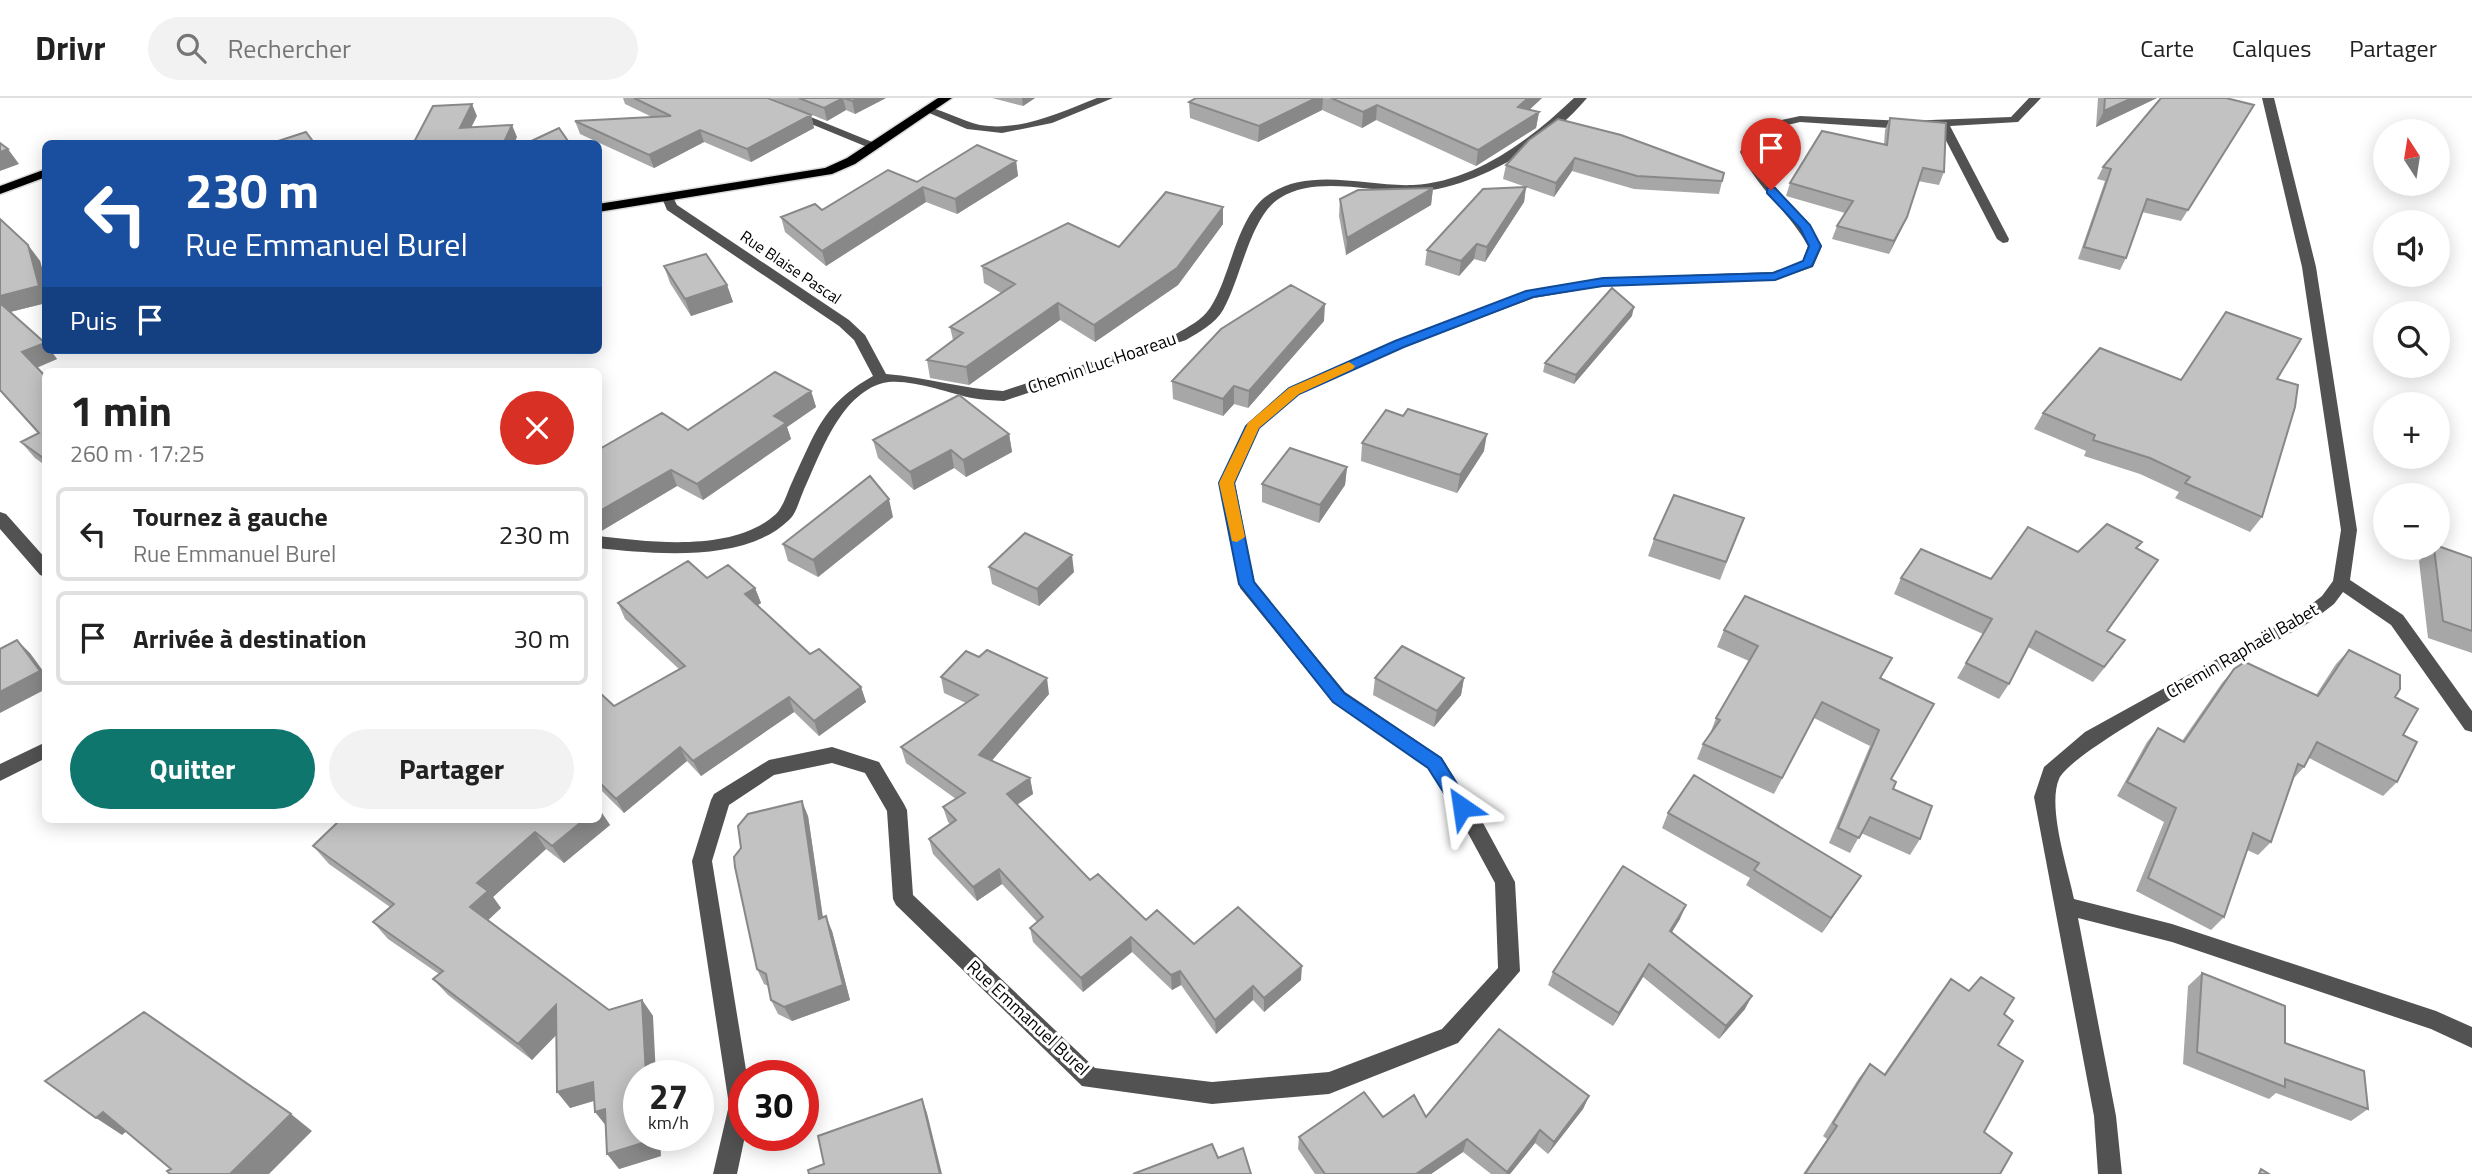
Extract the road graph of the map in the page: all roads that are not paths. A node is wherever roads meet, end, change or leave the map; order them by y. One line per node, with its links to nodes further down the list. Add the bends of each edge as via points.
1 (754, 98): 9 (street)
2 (946, 98): 7 (main road)
3 (1107, 98): 7 (street, via 1015,129 983,129)
4 (1581, 98): 15 (street, Chemin Luc Hoareau, via 1487,169 1452,183 1402,188 1301,185 1269,197 1216,310 1181,337 1004,396)
5 (2035, 98): 8 (street, Rue Emmanuel Burel, via 2014,120)
6 (2268, 98): 19 (street, via 2309,267 2348,530)
7 (928, 110): 9 (main road)
8 (1943, 124): 14 (street); 25 (street, Rue Emmanuel Burel, via 1800,119 1757,128 1745,152 1754,172 1805,227 1815,246 1808,264 1775,276 1603,282 1531,294 1399,344 1294,391 1253,426 1227,483 1247,584 1339,697 1434,763 1505,882 1509,971 1450,1036 1329,1083 1212,1093 1090,1078 902,899 897,810 872,767 832,755 769,768 721,800 702,861 740,1105)
9 (876, 146): 12 (main road, via 828,171)
10 (42, 174): 11 (main road)
11 (0, 190)
12 (668, 198): 13 (main road); 15 (street, Rue Blaise Pascal, via 671,208 844,323 860,338)
13 (602, 207)
14 (2003, 239)
15 (881, 378): 17 (street, via 856,392 831,416 784,516 759,533 710,547)
16 (0, 518): 18 (street)
17 (602, 542)
18 (42, 566)
19 (2342, 582): 20 (street, via 2397,620); 23 (street, Chemin Raphaël Babet, via 2306,617 2092,737 2051,772 2044,797)
20 (2472, 725)
21 (42, 751): 22 (street)
22 (0, 772)
23 (2064, 906): 24 (street, via 2172,933 2436,1021); 26 (street, Chemin Raphaël Babet, via 2105,1116)
24 (2472, 1038)
25 (725, 1174)
26 (2109, 1174)

